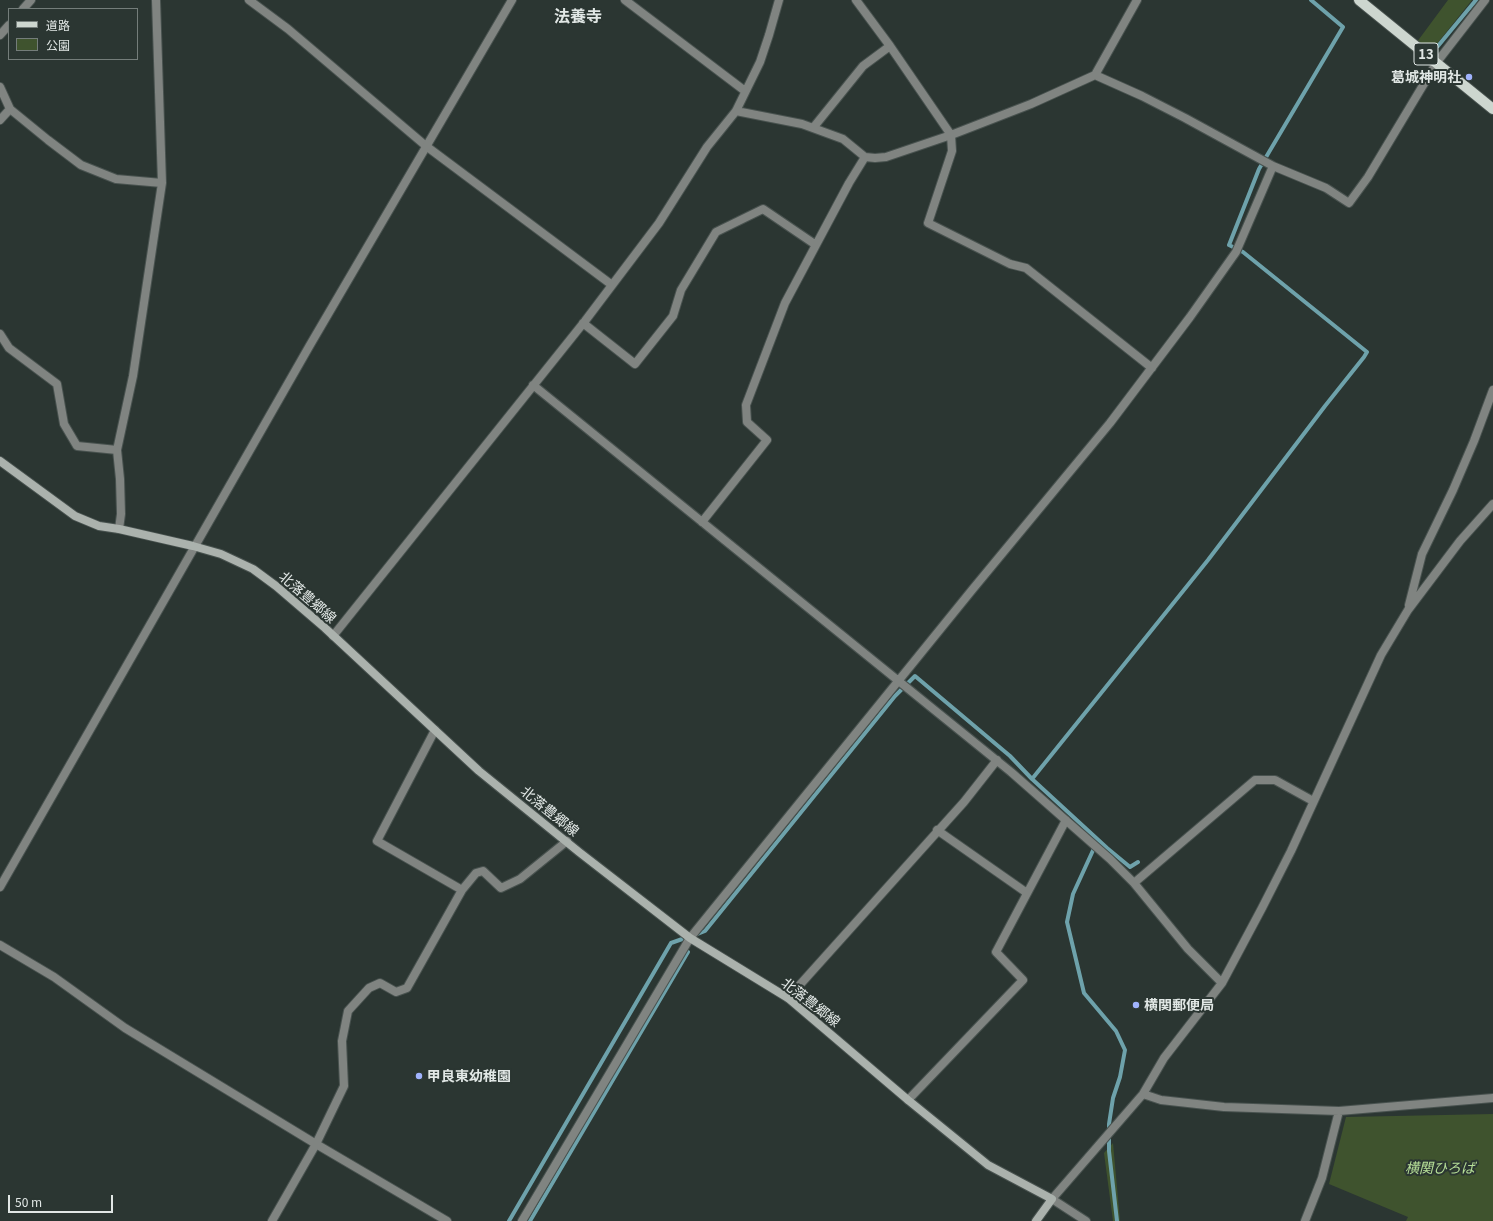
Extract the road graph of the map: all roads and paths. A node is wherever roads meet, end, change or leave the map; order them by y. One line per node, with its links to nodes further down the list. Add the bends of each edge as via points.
1 (31, 0): 11 (street)
2 (156, 0): 28 (street)
3 (249, 0): 25 (street, via 288,29)
4 (512, 0): 25 (street)
5 (624, 0): 18 (street)
6 (779, 0): 18 (street, via 760,62)
7 (856, 0): 14 (street)
8 (1137, 0): 16 (street)
9 (1359, 0): 15 (main road, 13)
10 (1485, 0): 15 (street)
11 (24, 8)
12 (8, 26): 13 (street)
13 (0, 35)
14 (890, 46): 23 (street, via 862,66); 24 (street)
15 (1437, 62): 20 (main road, 13); 27 (street, via 1368,177 1349,203 1326,188)
16 (1095, 75): 24 (street, via 1031,104); 27 (street, via 1142,96)
17 (0, 87): 19 (street)
18 (745, 91): 21 (street)
19 (10, 109): 22 (street); 28 (street, via 81,165 116,179)
20 (1493, 109)
21 (736, 111): 23 (street); 30 (street, via 707,147 659,223)
22 (0, 120)
23 (812, 128): 26 (street, via 843,139)
24 (951, 135): 26 (street, via 886,157); 33 (street, via 952,150 928,223 1010,264 1026,268)
25 (426, 146): 30 (street); 41 (street)
26 (865, 157): 29 (street)
27 (1273, 166): 33 (street, via 1236,252)
28 (162, 182): 36 (street, via 133,376)
29 (816, 245): 31 (street, via 763,209 716,232 681,290 673,316 635,364); 39 (street, via 785,303 746,406 747,422 767,440)
30 (612, 285): 31 (street)
31 (583, 323): 34 (street)
32 (0, 334): 36 (street, via 9,348 57,384 64,424 77,446)
33 (1152, 368): 44 (street)
34 (533, 385): 39 (street); 43 (street)
35 (1493, 390): 42 (street, via 1453,490 1422,554)
36 (117, 450): 40 (street, via 121,514)
37 (0, 461): 40 (main road, 北落豊郷線, via 76,516 99,526)
38 (1493, 504): 42 (street, via 1460,541)
39 (702, 522): 44 (street)
40 (119, 529): 41 (main road, 北落豊郷線)
41 (193, 546): 43 (main road, 北落豊郷線, via 221,554 253,569); 52 (street)
42 (1408, 610): 47 (street, via 1381,655)
43 (333, 636): 45 (main road, 北落豊郷線)
44 (899, 681): 46 (street); 55 (street)
45 (435, 730): 50 (main road, 北落豊郷線, via 480,771); 53 (street, via 377,841)
46 (997, 760): 48 (street); 49 (street, via 964,802)
47 (1313, 801): 51 (street, via 1275,780 1255,780); 57 (street, via 1262,908)
48 (1066, 820): 51 (street); 54 (street)
49 (937, 830): 54 (street); 58 (street)
50 (567, 841): 53 (street, via 520,879 501,888 483,872 476,873); 55 (main road, 北落豊郷線)
51 (1134, 883): 57 (street, via 1188,949)
52 (0, 887)
53 (462, 890): 63 (street, via 407,988 396,992 380,982 369,988 348,1011 342,1042 344,1086)
54 (1027, 893): 61 (street, via 996,952 1023,980)
55 (690, 938): 58 (main road, 北落豊郷線); 67 (street)
56 (0, 944): 63 (street, via 54,977 125,1028)
57 (1222, 983): 59 (street, via 1164,1058)
58 (788, 998): 61 (main road, 北落豊郷線)
59 (1143, 1094): 62 (street, via 1161,1100 1224,1107); 64 (street)
60 (1493, 1098): 62 (street)
61 (908, 1100): 64 (main road, 北落豊郷線, via 988,1165)
62 (1339, 1111): 70 (street, via 1322,1178)
63 (316, 1144): 65 (street); 66 (street)
64 (1052, 1199): 68 (main road); 69 (street)
65 (272, 1221)
66 (447, 1221)
67 (522, 1221)
68 (1036, 1221)
69 (1086, 1221)
70 (1305, 1221)

